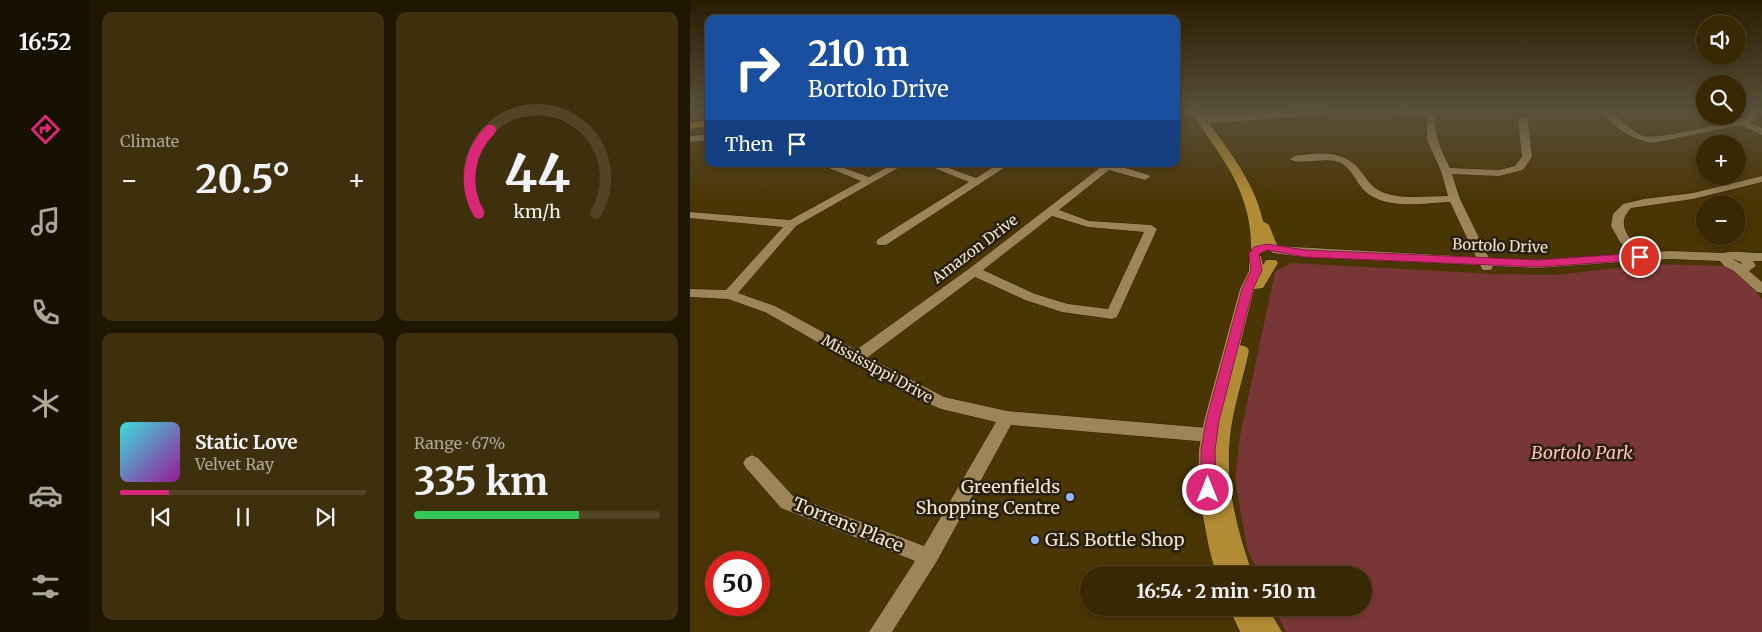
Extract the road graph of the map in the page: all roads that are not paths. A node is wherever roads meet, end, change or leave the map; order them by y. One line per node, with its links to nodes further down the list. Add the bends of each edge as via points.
1 (1217, 139): 23 (main road, via 1248,193 1259,241)
2 (1432, 139): 13 (street)
3 (1525, 139): 13 (street, via 1527,157 1519,168 1499,173)
4 (1646, 139): 5 (street)
5 (1659, 139)
6 (1294, 159): 18 (street, via 1340,155 1355,168 1368,189 1391,199)
7 (832, 167): 16 (street)
8 (894, 167): 16 (street)
9 (937, 167): 17 (street)
10 (1000, 167): 17 (street)
11 (1108, 167): 19 (street, Amazon Drive)
12 (1116, 167): 14 (street)
13 (1446, 171): 18 (street)
14 (1145, 177)
15 (1762, 179): 25 (street, via 1693,196 1627,206 1619,214 1618,226 1624,239)
16 (868, 180): 21 (street)
17 (976, 181): 22 (street)
18 (1454, 199): 27 (street)
19 (1052, 212): 28 (street, Amazon Drive); 28 (street, via 1088,224 1151,229 1112,314 1058,306)
20 (690, 215): 21 (street)
21 (792, 224): 32 (street)
22 (882, 242)
23 (1268, 254): 27 (street, Bortolo Drive); 35 (main road)
24 (1762, 257): 26 (street, Bortolo Drive)
25 (1642, 259): 26 (street, Bortolo Drive); 27 (street, Bortolo Drive, via 1553,269)
26 (1742, 263): 29 (street); 30 (street)
27 (1486, 265)
28 (974, 271): 33 (street, Amazon Drive)
29 (1762, 284)
30 (1762, 289)
31 (690, 293): 32 (street, Mississippi Drive)
32 (729, 295): 33 (street, Mississippi Drive, via 770,310)
33 (856, 358): 34 (street, Mississippi Drive, via 941,403)
34 (1007, 418): 35 (street, Mississippi Drive); 37 (street)
35 (1216, 435): 38 (main road, via 1208,490); 39 (main road, via 1220,490 1231,547)
36 (752, 463): 37 (street, Torrens Place, via 787,502)
37 (928, 557): 42 (street)
38 (1224, 566)
39 (1238, 566)
40 (1244, 616): 43 (main road)
41 (1260, 616): 44 (main road)
42 (880, 632)
43 (1252, 632)
44 (1270, 632)

